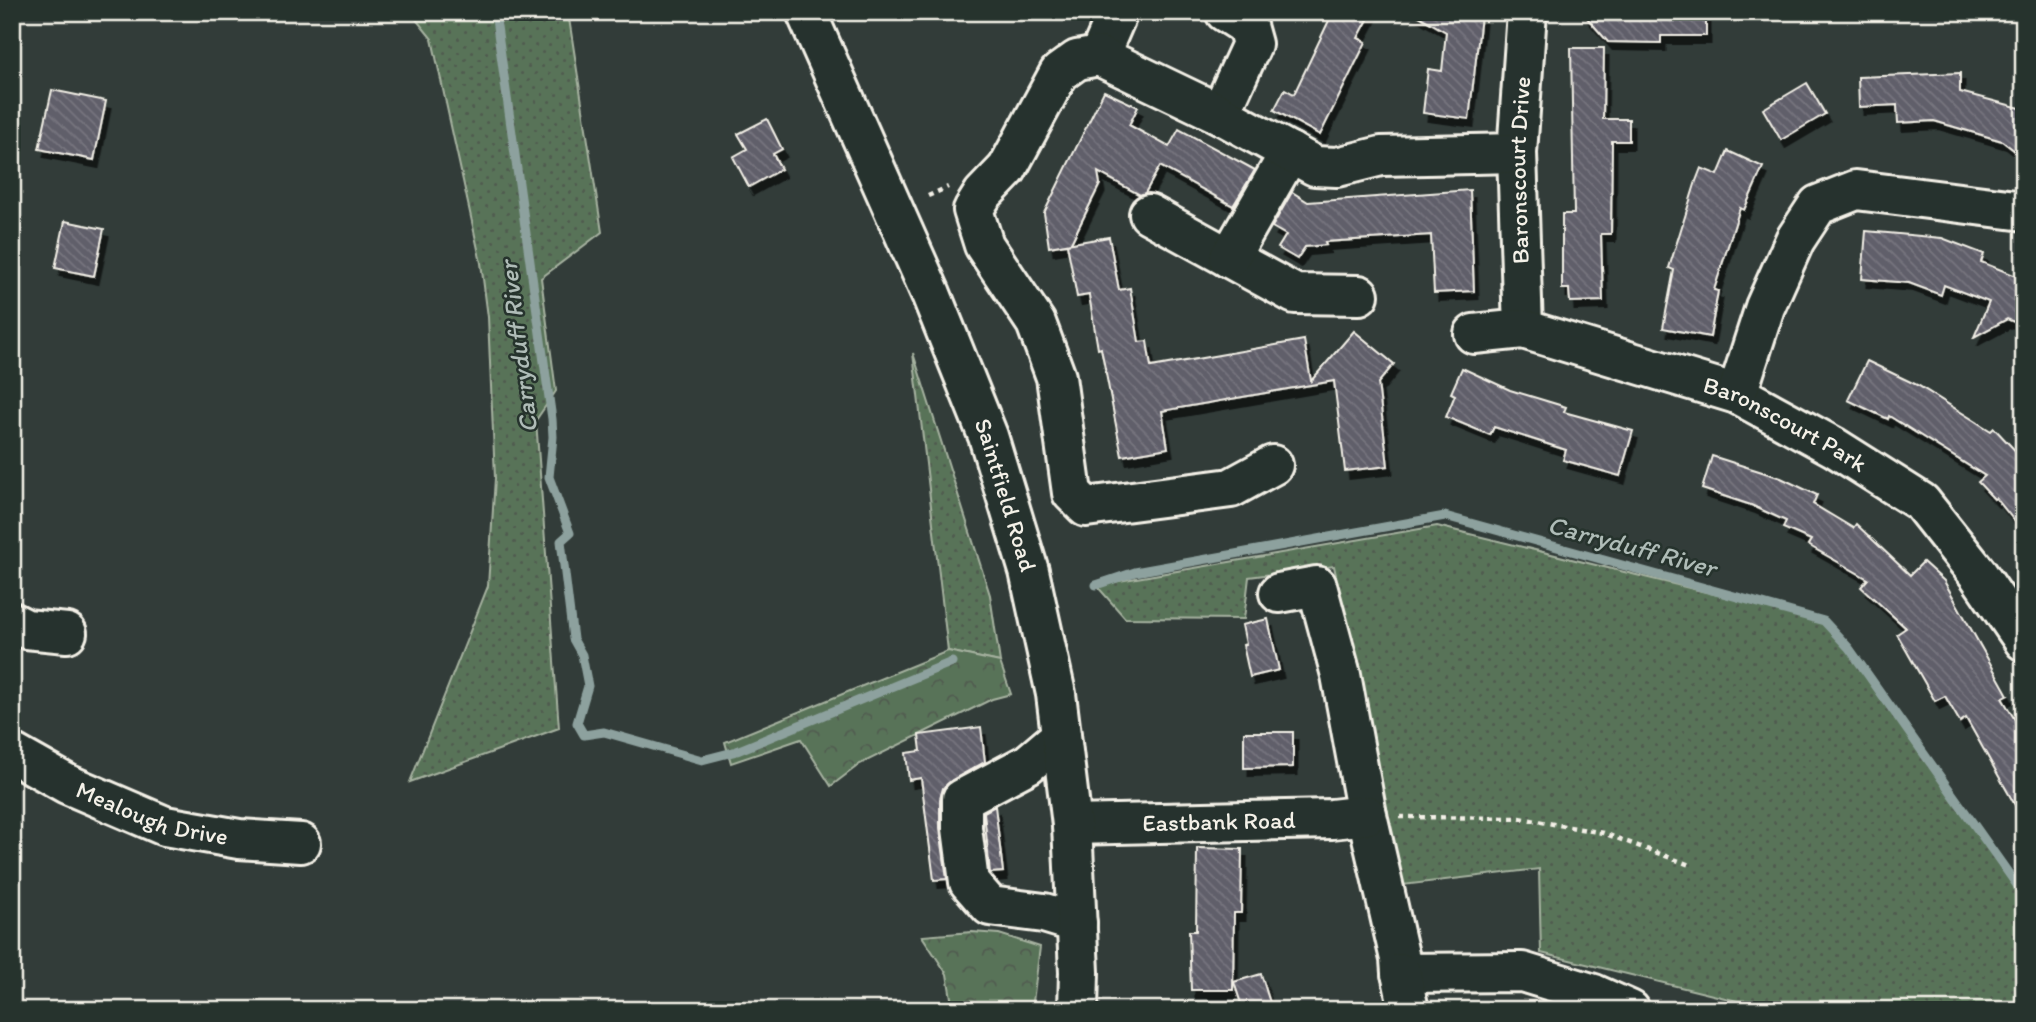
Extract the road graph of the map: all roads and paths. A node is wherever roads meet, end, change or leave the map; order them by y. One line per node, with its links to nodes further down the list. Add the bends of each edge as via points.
1 (806, 12): 21 (main road, Saintfield Road, via 988,436 1029,570)
2 (1118, 12): 5 (main road)
3 (1225, 12): 6 (main road, via 1247,26 1252,44)
4 (1527, 12): 8 (main road, Baronscourt Drive)
5 (1099, 56): 6 (main road); 16 (main road, via 1077,60 1059,73 1007,169 973,210 984,245 1036,323 1056,377 1072,493 1086,507 1206,492 1231,488)
6 (1220, 114): 7 (main road)
7 (1290, 152): 8 (main road, via 1315,166 1338,167 1381,156); 11 (main road)
8 (1517, 153): 13 (main road, Baronscourt Drive)
9 (2024, 211): 15 (main road, via 1856,190 1818,205 1795,240 1765,307)
10 (1149, 214): 11 (main road)
11 (1229, 258): 12 (main road, via 1294,293)
12 (1359, 295)
13 (1523, 329): 14 (main road, Baronscourt Park); 15 (main road, Baronscourt Park)
14 (1474, 334)
15 (1737, 394): 20 (main road, Baronscourt Park, via 1921,502)
16 (1273, 465)
17 (1279, 593): 23 (main road, via 1317,586 1342,675)
18 (12, 622): 19 (main road, via 26,629)
19 (67, 633)
20 (2024, 641)
21 (1061, 736): 24 (main road, Saintfield Road); 27 (main road, via 1028,764 962,799 962,828 969,882 990,906)
22 (12, 753): 25 (main road, Mealough Drive, via 68,784 165,826 239,839)
23 (1367, 815): 24 (main road, Eastbank Road); 26 (path, via 1520,818 1603,833); 28 (main road)
24 (1072, 825): 27 (main road, Saintfield Road)
25 (302, 843)
26 (1690, 865)
27 (1077, 923): 29 (main road, Saintfield Road)
28 (1405, 992): 30 (main road, via 1522,972 1594,993)
29 (1078, 1010)
30 (1630, 1010)

